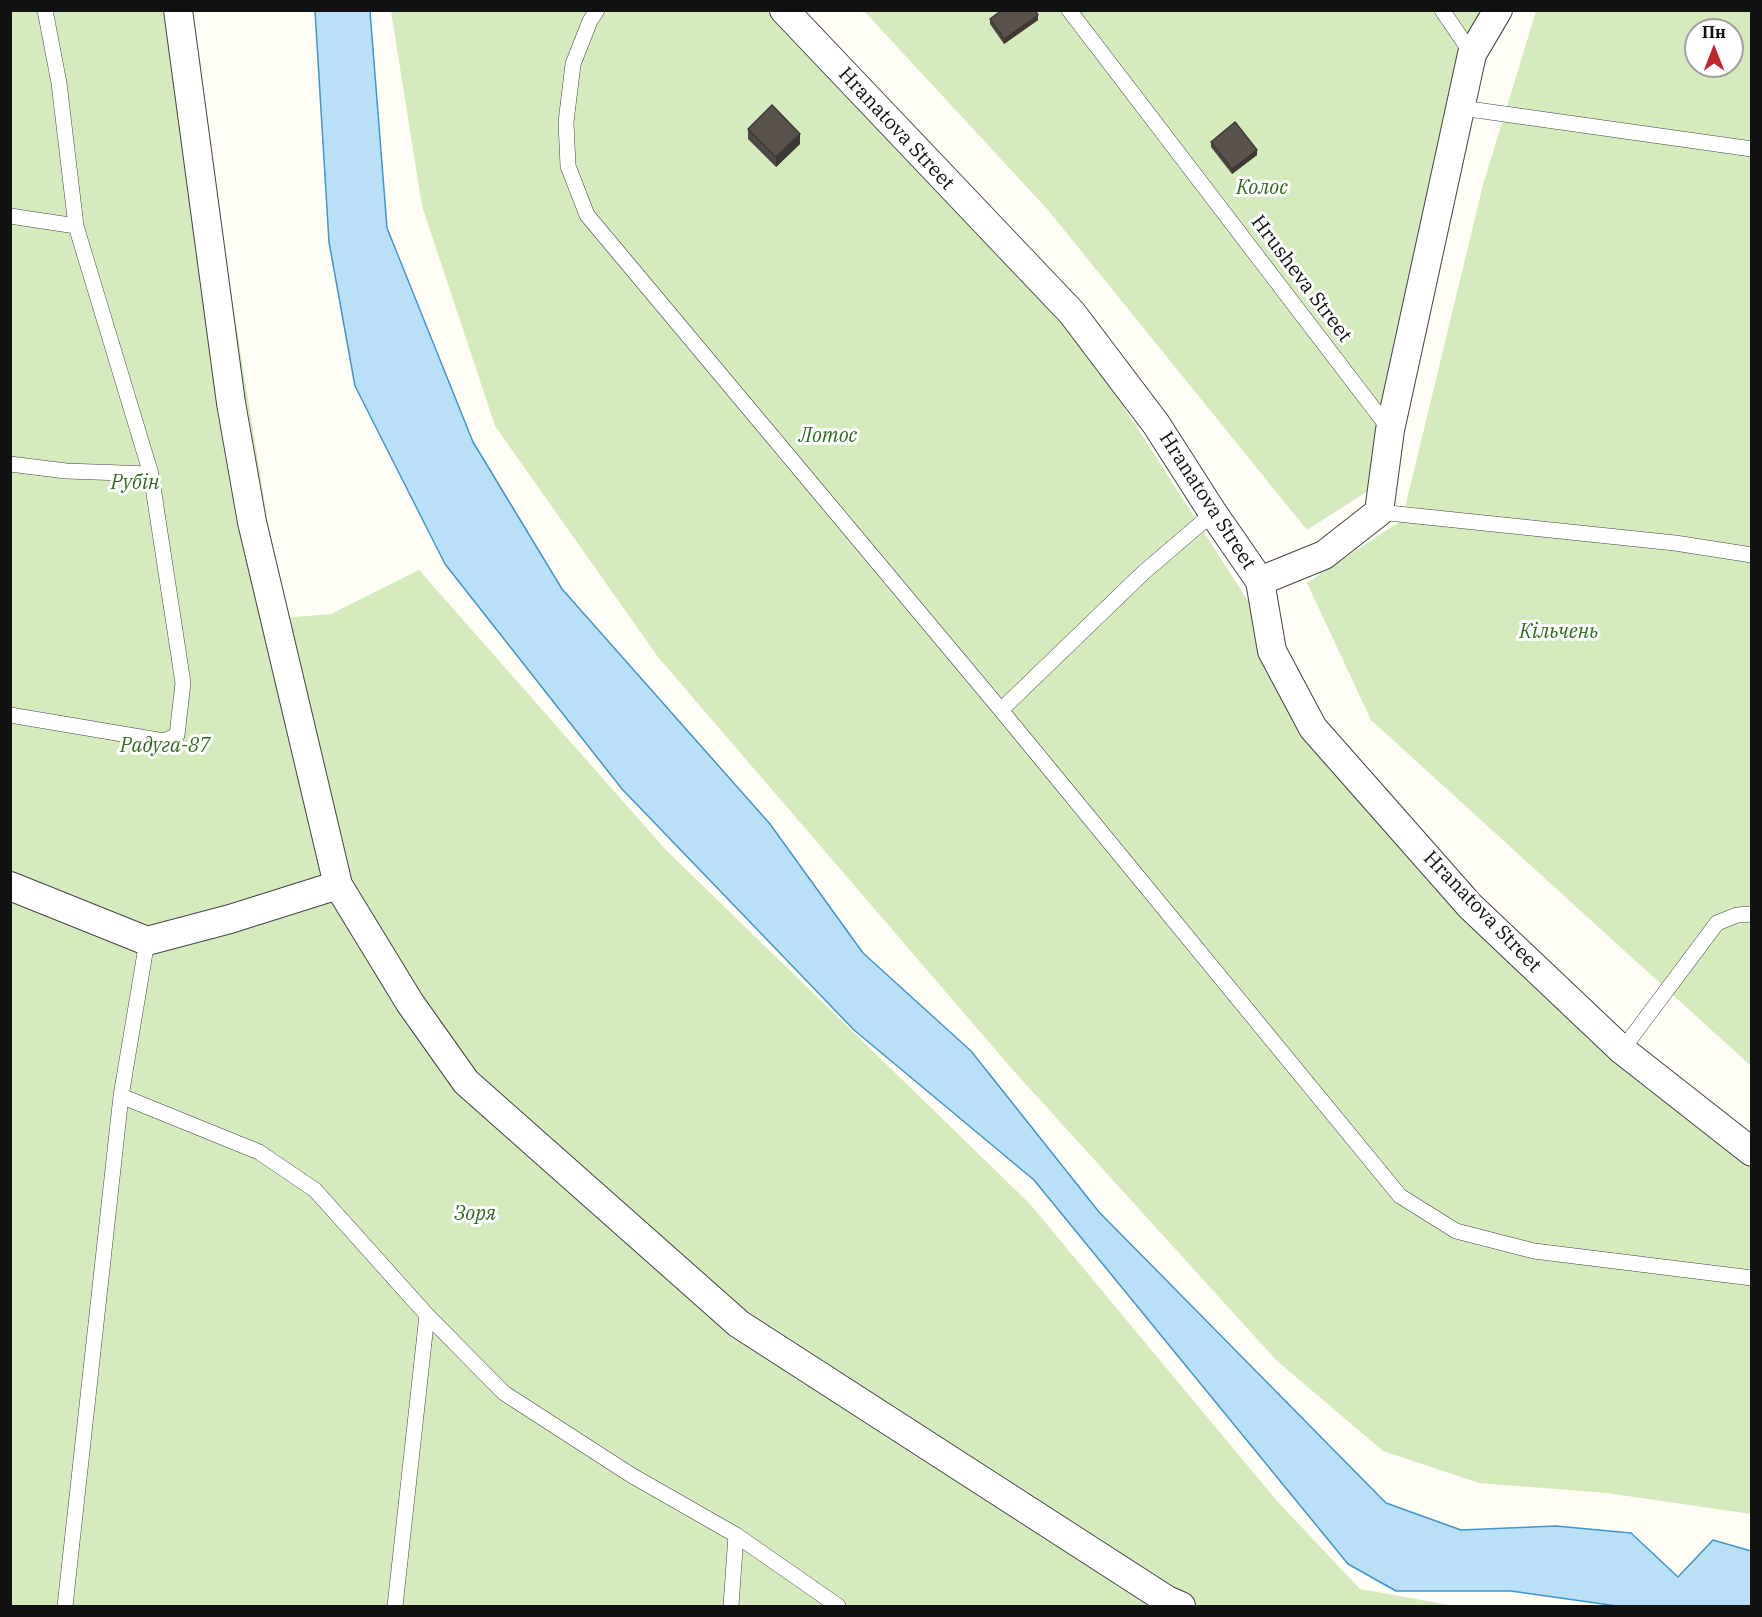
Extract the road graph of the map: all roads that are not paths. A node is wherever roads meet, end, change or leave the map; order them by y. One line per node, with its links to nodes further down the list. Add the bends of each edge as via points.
1 (45, 10): 12 (lane, via 59,83)
2 (178, 10): 22 (street, via 231,403 252,522)
3 (597, 10): 20 (lane, via 573,63 566,122 568,166 587,216)
4 (784, 10): 17 (street, Hranatova Street, via 1072,313 1156,424)
5 (1069, 10): 13 (lane, Hrusheva Street)
6 (1442, 10): 8 (lane)
7 (1498, 10): 8 (street)
8 (1473, 54): 9 (street)
9 (1462, 108): 10 (lane); 13 (street)
10 (1752, 149)
11 (10, 216): 12 (lane)
12 (76, 226): 15 (lane)
13 (1390, 430): 16 (street)
14 (10, 464): 15 (lane, via 66,471)
15 (151, 474): 21 (lane, via 183,683 177,735 164,741)
16 (1379, 512): 18 (lane, via 1675,543); 19 (street, via 1324,555)
17 (1214, 513): 19 (street, Hranatova Street); 20 (lane, via 1143,573)
18 (1752, 555)
19 (1260, 581): 26 (street, Hranatova Street, via 1272,651 1313,728 1470,906)
20 (1001, 710): 29 (lane, via 1400,1196 1456,1231 1534,1251)
21 (10, 715)
22 (338, 885): 25 (street); 32 (street, via 410,1003 466,1082 739,1324)
23 (10, 886): 25 (street)
24 (1752, 914): 26 (lane, via 1718,923)
25 (147, 941): 27 (lane)
26 (1622, 1050): 28 (street, Hranatova Street)
27 (121, 1096): 30 (lane, via 259,1152 315,1190); 33 (lane)
28 (1752, 1152)
29 (1752, 1278)
30 (427, 1314): 31 (lane, via 504,1393 631,1475); 34 (lane)
31 (736, 1535): 35 (lane); 36 (lane)
32 (1170, 1604)
33 (65, 1606)
34 (395, 1606)
35 (731, 1606)
36 (838, 1606)

